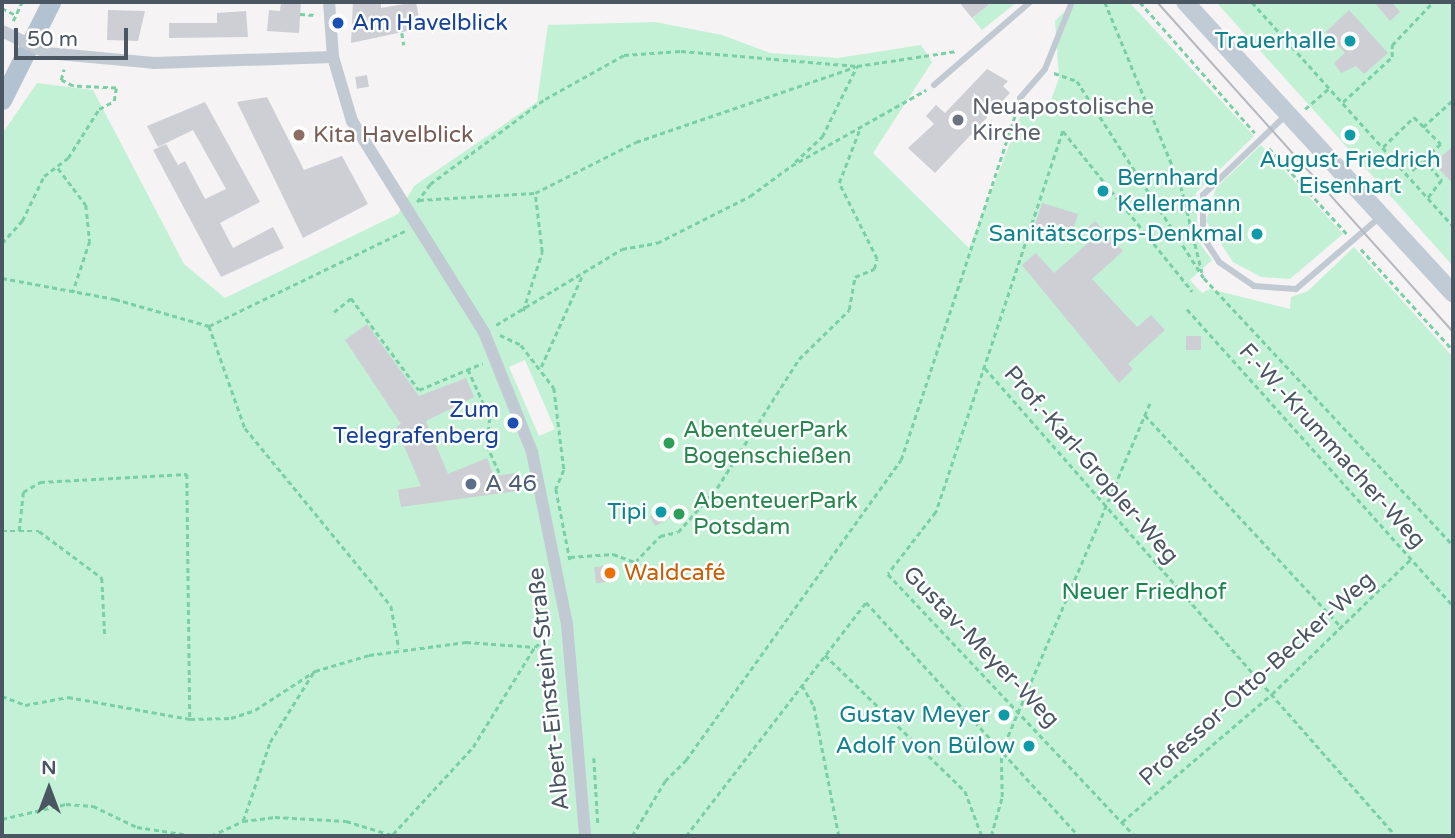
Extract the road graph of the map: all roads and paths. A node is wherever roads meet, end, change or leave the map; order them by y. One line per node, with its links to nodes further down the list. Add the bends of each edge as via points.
1 (51, 2): 23 (main road)
2 (330, 2): 16 (street, Albert-Einstein-Straße)
3 (1030, 2): 15 (lane)
4 (1072, 2): 18 (lane)
5 (1105, 2): 47 (path, via 1181,186)
6 (1140, 2): 30 (path)
7 (1185, 2): 27 (main road)
8 (1252, 2): 21 (path)
9 (1432, 2): 25 (path, via 1392,45 1392,57)
10 (2, 8): 11 (path)
11 (16, 15)
12 (2, 31): 16 (street, bridge, via 47,53 154,62)
13 (402, 33): 14 (path)
14 (404, 45)
15 (978, 48): 17 (path); 20 (lane)
16 (333, 57): 38 (street, Albert-Einstein-Straße, via 352,121)
17 (857, 66): 33 (path, via 822,137); 36 (path, via 636,142); 38 (path, via 681,51 624,55 545,99 430,184)
18 (1045, 69): 22 (lane); 47 (path, via 1077,80)
19 (65, 70): 34 (path, via 61,80 73,86 116,88 114,102 90,119)
20 (934, 85): 29 (path)
21 (1330, 87): 25 (path); 26 (path)
22 (1020, 98): 88 (path, via 901,460 686,760 664,781)
23 (2, 100)
24 (1453, 100): 28 (path)
25 (1343, 102): 31 (path)
26 (1309, 106)
27 (1288, 113): 30 (lane); 39 (main road)
28 (1423, 127): 31 (path, via 1414,117); 32 (path, via 1441,144)
29 (859, 131): 33 (path); 65 (path, via 839,183 877,259 874,269 855,277 849,310 799,359 717,488 678,532 660,536 635,562 613,555)
30 (1261, 139): 39 (lane, via 1203,195 1203,237 1237,276 1268,290 1296,289)
31 (1383, 147): 35 (path)
32 (1424, 160): 35 (path); 37 (path, via 1442,180)
33 (791, 166): 45 (path, via 706,220 657,243 622,249)
34 (58, 168): 44 (path, via 44,176 22,221); 49 (path, via 86,205 90,241)
35 (1409, 174): 37 (path)
36 (535, 193): 38 (path); 52 (path, via 542,252)
37 (1428, 198): 42 (path)
38 (413, 204): 40 (street, Albert-Einstein-Straße)
39 (1382, 215): 50 (main road)
40 (419, 225): 54 (path); 55 (street, Albert-Einstein-Straße)
41 (1355, 226): 43 (path)
42 (1453, 226)
43 (1338, 242)
44 (2, 243)
45 (583, 274): 52 (path); 56 (path)
46 (2, 278): 49 (path)
47 (1204, 278): 64 (path)
48 (1192, 291): 57 (path, Gustav-Meyer-Weg, via 1063,131)
49 (72, 293): 54 (path)
50 (1453, 293)
51 (1187, 309): 66 (path, F.-W.-Krummacher-Weg)
52 (523, 311): 55 (path)
53 (334, 312): 60 (path, via 351,298 419,390 470,368 490,418 487,445)
54 (209, 326): 72 (path, via 245,428 391,606)
55 (484, 331): 65 (street, Albert-Einstein-Straße, via 532,452)
56 (541, 367)
57 (984, 367): 61 (path, Prof.-Karl-Gropler-Weg); 78 (path, Gustav-Meyer-Weg, via 936,512 888,574)
58 (1150, 404): 59 (path)
59 (1145, 415): 61 (path); 69 (path)
60 (499, 472)
61 (1106, 506): 76 (path, Prof.-Karl-Gropler-Weg); 78 (path)
62 (2, 531): 63 (path)
63 (19, 531): 70 (path, via 39,531 102,578); 79 (path, via 23,492 40,482 187,474)
64 (1453, 545)
65 (556, 558): 68 (street, Albert-Einstein-Straße)
66 (1412, 558): 67 (path, F.-W.-Krummacher-Weg); 69 (path, Professor-Otto-Becker-Weg)
67 (1453, 606)
68 (567, 624): 71 (path); 87 (street, Albert-Einstein-Straße)
69 (1341, 627): 76 (path, Professor-Otto-Becker-Weg)
70 (105, 638)
71 (535, 647): 72 (path, via 466,642); 84 (path, via 473,747)
72 (399, 648): 74 (path)
73 (825, 655): 75 (path); 80 (path, via 866,602); 91 (path, via 941,764 981,822)
74 (315, 671): 79 (path, via 255,710 231,718); 82 (path, via 270,742)
75 (802, 685): 89 (path); 90 (path, via 814,706)
76 (1272, 694): 83 (path, Professor-Otto-Becker-Weg); 95 (path, Prof.-Karl-Gropler-Weg)
77 (2, 696): 79 (path, via 25,705 68,697)
78 (1019, 709): 80 (path); 83 (path, Gustav-Meyer-Weg)
79 (190, 719)
80 (1001, 752): 92 (path, via 1002,797); 93 (path)
81 (2, 819): 85 (path, via 66,804 93,806 137,827)
82 (243, 821): 84 (path, via 312,818); 86 (path)
83 (1122, 822): 94 (path, Gustav-Meyer-Weg)
84 (394, 835)
85 (195, 836)
86 (211, 836)
87 (585, 836)
88 (632, 836)
89 (686, 836)
90 (839, 836)
91 (982, 836)
92 (991, 836)
93 (1079, 836)
94 (1135, 836)
95 (1396, 836)

